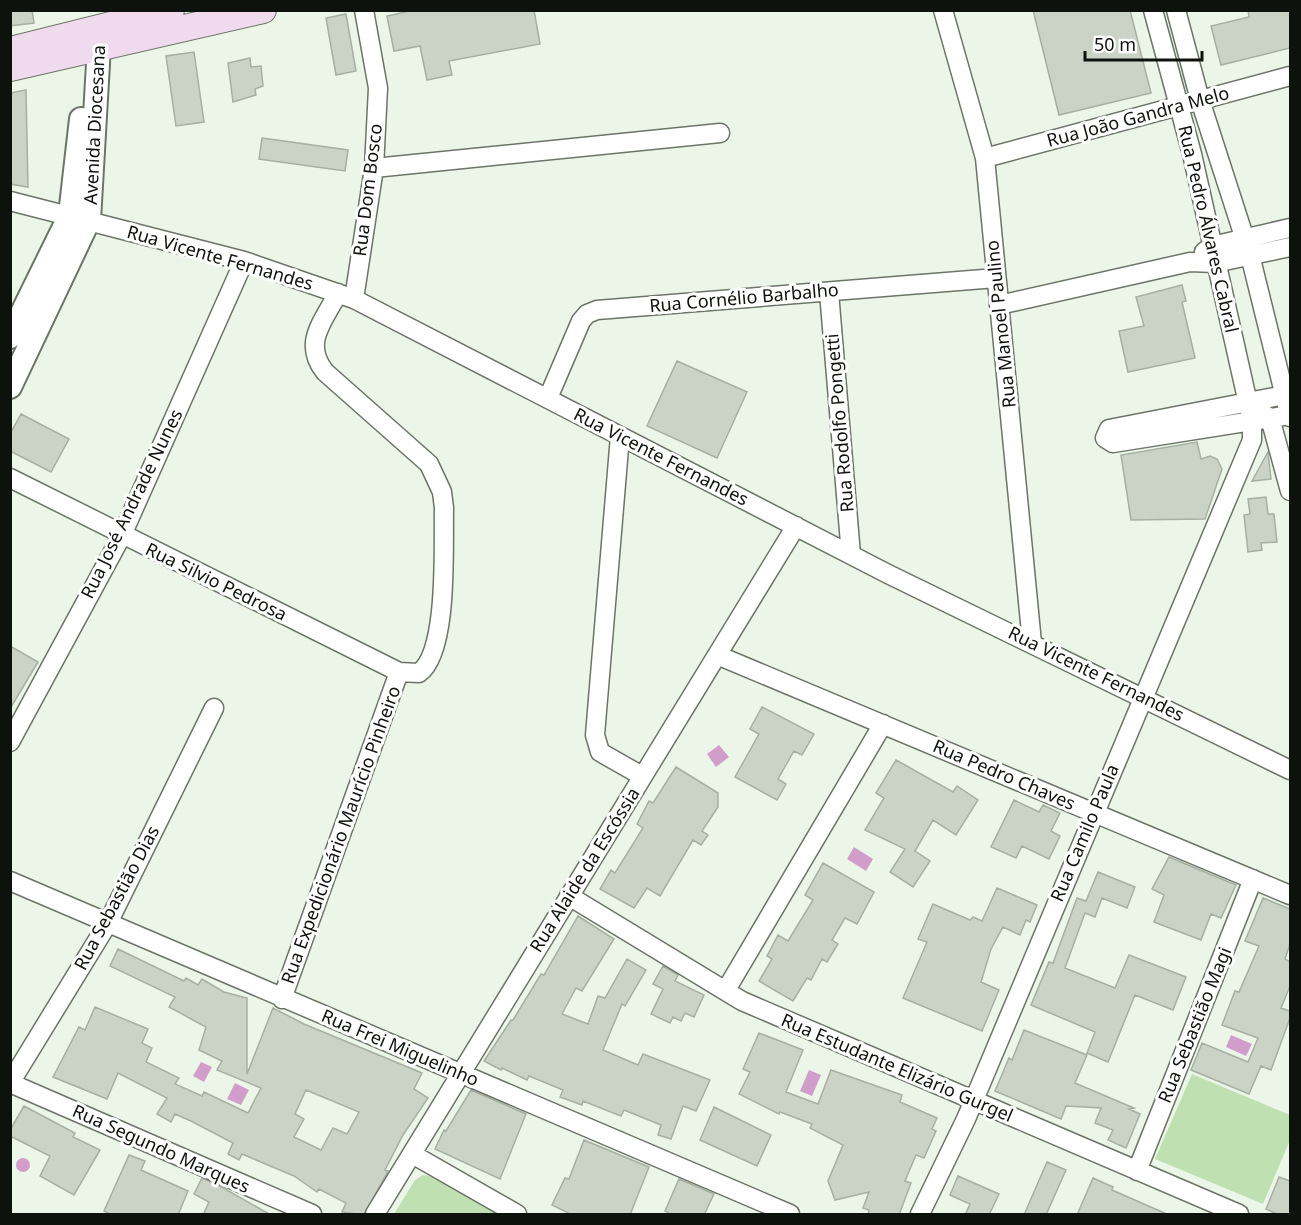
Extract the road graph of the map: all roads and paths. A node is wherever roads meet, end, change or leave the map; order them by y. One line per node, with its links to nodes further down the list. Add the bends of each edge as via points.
1 (171, 10): 7 (main road)
2 (263, 10): 7 (main road)
3 (364, 10): 15 (street, Rua Dom Bosco, via 378,88)
4 (943, 10): 14 (street, Rua Manoel Paulino)
5 (1153, 10): 12 (street, Rua Pedro Álvares Cabral)
6 (1176, 10): 11 (street, Rua Pedro Álvares Cabral)
7 (98, 34): 8 (main road); 9 (main road); 17 (street, Avenida Diocesana)
8 (10, 50)
9 (10, 68)
10 (1290, 76): 11 (street, Rua João Gandra Melo)
11 (1200, 100): 12 (street, Rua João Gandra Melo); 19 (street, Rua Pedro Álvares Cabral)
12 (1178, 105): 14 (street, Rua João Gandra Melo); 21 (street, Rua Pedro Álvares Cabral)
13 (720, 133): 15 (street)
14 (985, 158): 23 (street, Rua Manoel Paulino)
15 (374, 168): 25 (street, Rua Dom Bosco)
16 (10, 201): 17 (street, Rua Vicente Fernandes)
17 (79, 218): 22 (street, Rua Vicente Fernandes); 27 (street, Avenida Diocesana); 28 (street, Avenida Diocesana)
18 (1290, 228): 19 (street)
19 (1247, 247): 20 (street); 21 (street); 29 (street, Rua Pedro Álvares Cabral)
20 (1290, 247)
21 (1214, 255): 26 (street); 31 (street, Rua Pedro Álvares Cabral)
22 (244, 261): 25 (street, Rua Vicente Fernandes); 38 (street, Rua José Andrade Nunes)
23 (996, 278): 24 (street, Rua Cornélio Barbalho); 26 (street, Rua Manoel Paulino)
24 (829, 292): 30 (street, Rua Cornélio Barbalho, via 597,310 587,314 576,329); 39 (street, Rua Rodolfo Pongetti)
25 (346, 296): 30 (street, Rua Vicente Fernandes); 42 (street, via 315,338 316,360 429,464 442,492 440,627 424,669 413,674)
26 (999, 305): 40 (street, Rua Manoel Paulino)
27 (10, 337)
28 (10, 387)
29 (1287, 395): 31 (street); 32 (street, Rua Pedro Álvares Cabral)
30 (548, 398): 33 (street, Rua Vicente Fernandes)
31 (1256, 414): 31 (street, via 1109,429 1105,438 1113,443); 32 (street); 34 (street, Rua Pedro Álvares Cabral); 36 (street, Rua Pedro Álvares Cabral)
32 (1290, 416)
33 (620, 436): 37 (street, Rua Vicente Fernandes); 48 (street, via 595,735 600,752)
34 (1248, 449): 43 (street, Rua Camilo Paula)
35 (10, 478): 38 (street, Rua Silvio Pedrosa)
36 (1290, 491)
37 (796, 526): 39 (street, Rua Vicente Fernandes); 41 (street, Rua Alaide da Escóssia)
38 (122, 535): 42 (street, Rua Silvio Pedrosa); 46 (street, Rua José Andrade Nunes)
39 (851, 555): 40 (street, Rua Vicente Fernandes)
40 (1032, 643): 43 (street, Rua Vicente Fernandes)
41 (717, 655): 45 (street, Rua Pedro Chaves); 48 (street, Rua Alaide da Escóssia)
42 (399, 672): 56 (street, Rua Expedicionário Maurício Pinheiro)
43 (1142, 695): 47 (street, Rua Vicente Fernandes); 49 (street, Rua Camilo Paula)
44 (214, 708): 54 (street, Rua Sebastião Dias)
45 (883, 724): 49 (street, Rua Pedro Chaves); 55 (street)
46 (10, 742)
47 (1290, 770)
48 (642, 776): 53 (street, Rua Alaide da Escóssia)
49 (1093, 813): 50 (street, Rua Pedro Chaves); 59 (street, Rua Camilo Paula)
50 (1253, 879): 52 (street, Rua Pedro Chaves); 61 (street, Rua Sebastião Magi)
51 (10, 880): 54 (street, Rua Frei Miguelinho)
52 (1290, 895)
53 (569, 896): 55 (street, Rua Estudante Elizário Gurgel); 57 (street, Rua Alaide da Escóssia)
54 (108, 923): 56 (street, Rua Frei Miguelinho); 58 (street, Rua Sebastião Dias)
55 (726, 990): 59 (street, Rua Estudante Elizário Gurgel, via 742,1001)
56 (282, 999): 57 (street, Rua Frei Miguelinho)
57 (460, 1073): 60 (street, Rua Alaide da Escóssia); 65 (street, Rua Frei Miguelinho)
58 (10, 1083): 62 (street, Rua Segundo Marques)
59 (974, 1100): 61 (street, Rua Estudante Elizário Gurgel); 66 (street, Rua Camilo Paula)
60 (412, 1154): 63 (street, Rua Alaide da Escóssia); 64 (street)
61 (1137, 1171): 67 (street, Rua Estudante Elizário Gurgel)
62 (312, 1215)
63 (375, 1215)
64 (517, 1215)
65 (790, 1215)
66 (920, 1215)
67 (1239, 1215)

